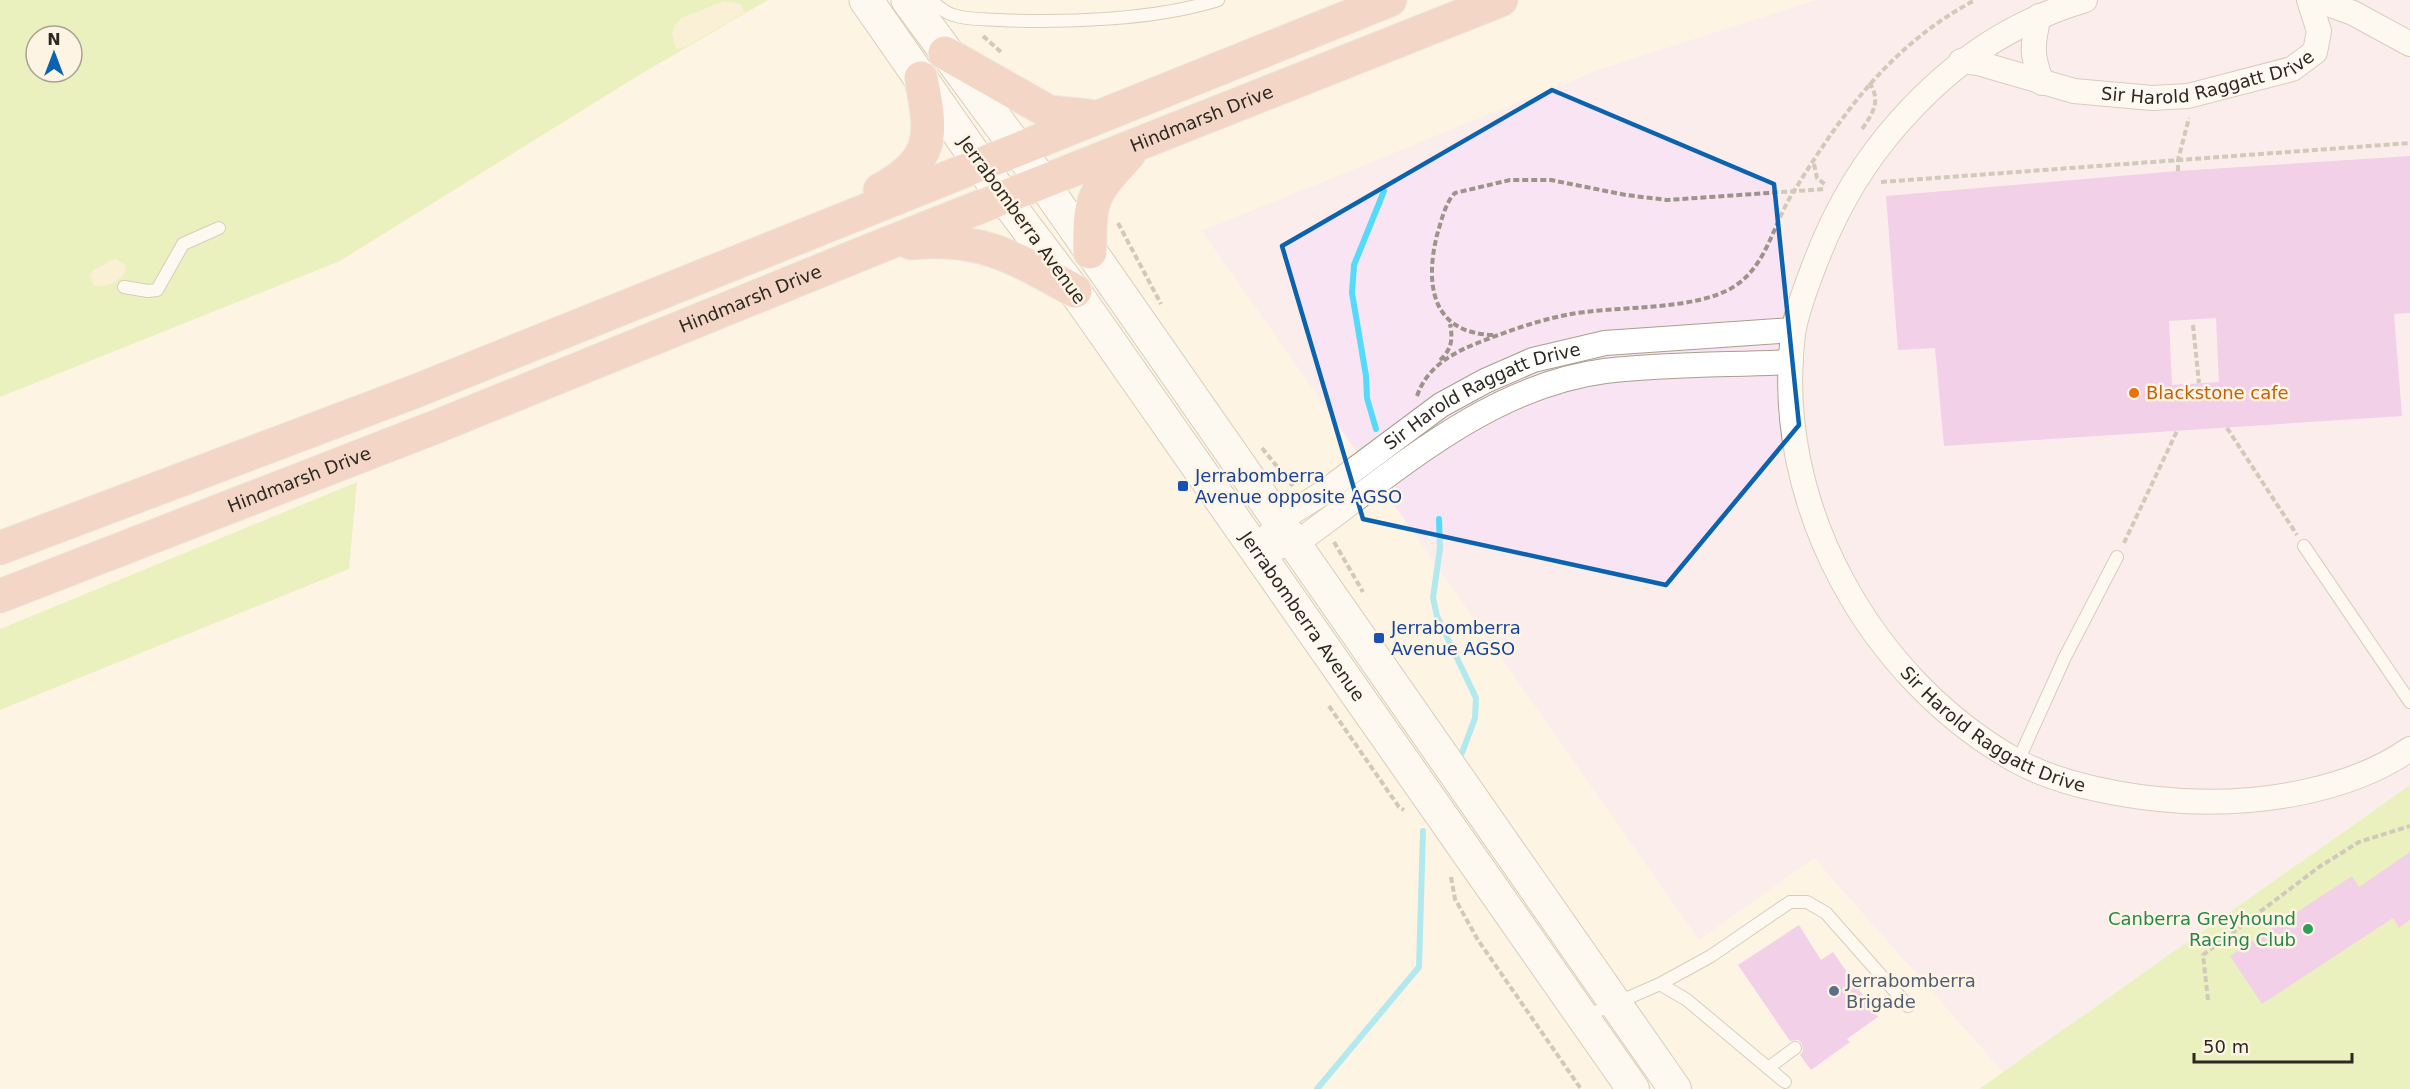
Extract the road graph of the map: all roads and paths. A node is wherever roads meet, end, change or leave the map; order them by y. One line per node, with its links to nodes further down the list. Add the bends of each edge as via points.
1 (866, 0): 17 (main road, Jerrabomberra Avenue)
2 (909, 0): 14 (main road, Jerrabomberra Avenue)
3 (930, 0): 12 (lane, via 950,15)
4 (1218, 0): 12 (lane, via 1092,20)
5 (1390, 0): 21 (main road)
6 (1500, 0): 24 (main road, Hindmarsh Drive)
7 (1976, 0): 18 (path, via 1923,34)
8 (2085, 0): 11 (street, Sir Harold Raggatt Drive)
9 (2309, 0): 20 (street, Sir Harold Raggatt Drive, via 2319,32 2315,52 2292,69)
10 (2317, 0): 13 (street, via 2353,13)
11 (2038, 16): 16 (street, Sir Harold Raggatt Drive); 19 (street, via 2032,45)
12 (964, 18): 15 (path)
13 (2410, 44)
14 (945, 53): 21 (main road, via 1049,112); 25 (main road, Jerrabomberra Avenue)
15 (1009, 59)
16 (1961, 61): 19 (street, Sir Harold Raggatt Drive); 44 (street, Sir Harold Raggatt Drive, via 1900,121 1850,186 1820,251)
17 (921, 78): 28 (main road, Jerrabomberra Avenue); 37 (main road, via 928,130 923,153 913,169)
18 (1869, 82): 22 (path, via 1876,93 1876,104); 27 (path, via 1846,110)
19 (2042, 83): 20 (street, Sir Harold Raggatt Drive, via 2124,97)
20 (2188, 96): 26 (path, via 2190,113)
21 (1095, 117): 25 (main road)
22 (1855, 138)
23 (2410, 143): 26 (path)
24 (1137, 146): 31 (main road, Hindmarsh Drive); 38 (main road, via 1096,192)
25 (1016, 148): 28 (main road); 31 (main road, Jerrabomberra Avenue)
26 (2178, 159): 29 (path); 30 (path)
27 (1814, 162): 32 (path); 32 (path, via 1814,171 1822,184 1837,189)
28 (981, 163): 33 (main road, Jerrabomberra Avenue); 37 (main road)
29 (2178, 171)
30 (1877, 182)
31 (1043, 183): 33 (main road, Hindmarsh Drive); 38 (street, Jerrabomberra Avenue)
32 (1793, 191): 42 (path, via 1752,271 1734,286 1709,298 1567,315 1496,335 1478,335); 42 (path, via 1667,200 1551,180 1510,180 1455,193 1439,227 1430,263 1434,296)
33 (1004, 198): 36 (main road, Hindmarsh Drive); 40 (street, Jerrabomberra Avenue)
34 (1115, 217): 41 (path)
35 (219, 228): 39 (lane, via 183,244 157,290)
36 (876, 248): 40 (main road, via 934,242 976,245 1015,257); 59 (main road, Hindmarsh Drive, via 438,426)
37 (770, 249): 55 (main road, via 416,391)
38 (1090, 252): 53 (street, Jerrabomberra Avenue)
39 (124, 287)
40 (1075, 291): 56 (street, Jerrabomberra Avenue)
41 (1168, 314)
42 (1450, 323): 46 (path, via 1448,353)
43 (2193, 325): 47 (path)
44 (1793, 330): 45 (street, Sir Harold Raggatt Drive); 53 (street, Sir Harold Raggatt Drive, via 1605,344 1533,360 1441,405 1323,493)
45 (1791, 362): 53 (street, Sir Harold Raggatt Drive, via 1604,371 1541,387 1459,426); 66 (street, Sir Harold Raggatt Drive, via 1793,413 1803,481 1832,563 1888,651 1925,692 1962,724)
46 (1435, 365)
47 (2199, 383)
48 (2227, 428): 54 (path)
49 (2177, 431): 57 (path)
50 (1255, 439): 51 (path, via 1292,485)
51 (1303, 490)
52 (1340, 531): 60 (path, via 1334,545)
53 (1286, 532): 56 (street, Sir Harold Raggatt Drive); 58 (street, Jerrabomberra Avenue)
54 (2304, 546): 62 (lane)
55 (0, 548)
56 (1258, 554): 61 (street, Jerrabomberra Avenue)
57 (2117, 557): 66 (lane, via 2065,657)
58 (1322, 583): 61 (street); 72 (street, Jerrabomberra Avenue)
59 (0, 596)
60 (1365, 596)
61 (1293, 604): 64 (street, Jerrabomberra Avenue)
62 (2410, 702)
63 (1329, 706): 64 (path)
64 (1369, 738): 67 (path, via 1399,807); 74 (street, Jerrabomberra Avenue)
65 (2410, 749): 66 (street, Sir Harold Raggatt Drive, via 2394,760 2339,782 2284,796 2227,803 2167,800 2110,791 2057,777)
66 (2018, 761)
67 (1406, 811)
68 (2410, 826): 71 (path, via 2359,842 2319,867 2203,955)
69 (1450, 873): 78 (path, via 1455,899 1478,940)
70 (1660, 984): 72 (lane); 73 (lane, via 1711,956 1790,902 1808,902 1826,913); 76 (lane, via 1687,1000)
71 (2208, 1000)
72 (1614, 1002): 74 (lane); 80 (street, Jerrabomberra Avenue)
73 (1908, 1006)
74 (1583, 1018): 79 (street, Jerrabomberra Avenue)
75 (1795, 1048): 76 (lane)
76 (1768, 1068): 77 (lane)
77 (1785, 1082)
78 (1581, 1089)
79 (1633, 1089)
80 (1675, 1089)

